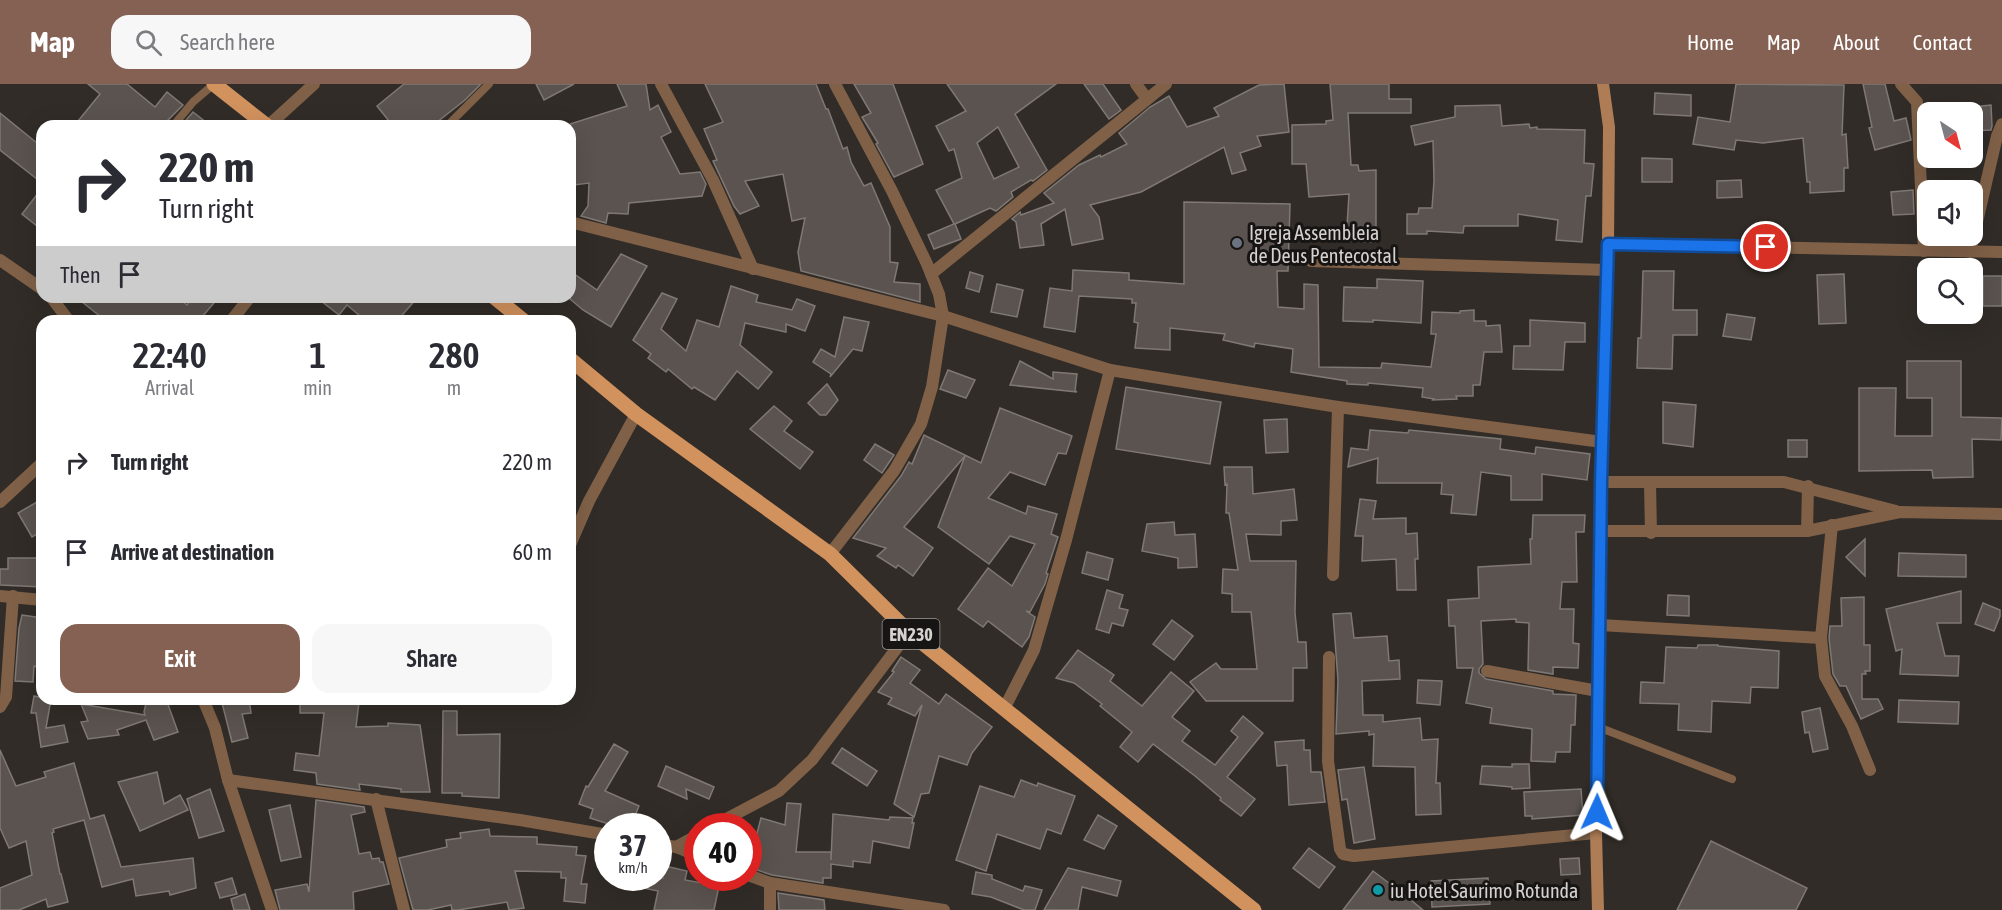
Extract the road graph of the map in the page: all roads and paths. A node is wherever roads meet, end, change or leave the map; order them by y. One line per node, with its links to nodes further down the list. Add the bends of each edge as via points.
1 (214, 84): 11 (lane); 12 (main road)
2 (314, 84): 13 (street)
3 (489, 84): 14 (lane)
4 (661, 84): 23 (street, via 713,180)
5 (835, 84): 25 (street)
6 (1136, 84): 10 (street)
7 (1166, 84): 10 (street)
8 (1604, 84): 17 (street, via 1609,127)
9 (1901, 84): 18 (street, via 1917,102)
10 (1147, 99): 25 (street)
11 (179, 120)
12 (259, 120)
13 (274, 120)
14 (453, 120)
15 (2002, 124): 19 (street)
16 (576, 224): 23 (street)
17 (1608, 244): 18 (street); 24 (street)
18 (1924, 251): 19 (street)
19 (1970, 252): 20 (street)
20 (2002, 252)
21 (0, 260): 26 (street)
22 (1311, 261): 24 (street)
23 (753, 269): 31 (street)
24 (1607, 270): 36 (street)
25 (931, 274): 31 (street)
26 (36, 285)
27 (245, 303): 29 (street)
28 (500, 303): 30 (main road)
29 (236, 315)
30 (512, 315)
31 (943, 316): 33 (street); 49 (street, via 932,387 921,424 894,471)
32 (576, 364): 35 (main road, EN230)
33 (1110, 370): 34 (street); 62 (street, via 1034,650)
34 (1338, 406): 36 (street); 50 (street)
35 (636, 414): 45 (street); 49 (main road, EN230)
36 (1602, 442): 38 (street)
37 (36, 468): 41 (street)
38 (1601, 482): 39 (street); 46 (street)
39 (1650, 483): 40 (street, via 1784,482); 48 (street)
40 (1808, 486): 42 (street); 47 (street)
41 (3, 496)
42 (1900, 512): 43 (street); 44 (street)
43 (2002, 514)
44 (1832, 525): 47 (street); 56 (street)
45 (576, 531)
46 (1601, 531): 48 (street); 54 (street)
47 (1807, 531): 48 (street)
48 (1651, 533)
49 (830, 554): 55 (main road, EN230)
50 (1333, 575)
51 (0, 596): 52 (street)
52 (13, 596): 53 (street); 61 (street, via 6,697)
53 (36, 599)
54 (1599, 625): 56 (street); 59 (street)
55 (909, 632): 62 (main road, EN230); 68 (street, via 812,760 779,791)
56 (1821, 638): 64 (street, via 1825,676)
57 (1329, 657): 70 (street, via 1328,761 1343,854)
58 (1487, 671): 59 (street)
59 (1598, 691): 63 (street)
60 (206, 705): 66 (street)
61 (0, 707)
62 (1004, 709): 81 (main road, EN230)
63 (1598, 727): 65 (lane); 70 (street)
64 (1870, 770)
65 (1732, 779)
66 (228, 780): 67 (street); 77 (street)
67 (376, 799): 69 (street); 78 (street)
68 (738, 813)
69 (594, 833)
70 (1596, 833): 82 (street)
71 (684, 843): 73 (street)
72 (672, 846): 73 (street)
73 (676, 847): 74 (street)
74 (684, 850)
75 (762, 880): 76 (street)
76 (770, 883): 79 (street); 80 (street)
77 (272, 910)
78 (404, 910)
79 (770, 910)
80 (944, 910)
81 (1254, 910)
82 (1598, 910)

